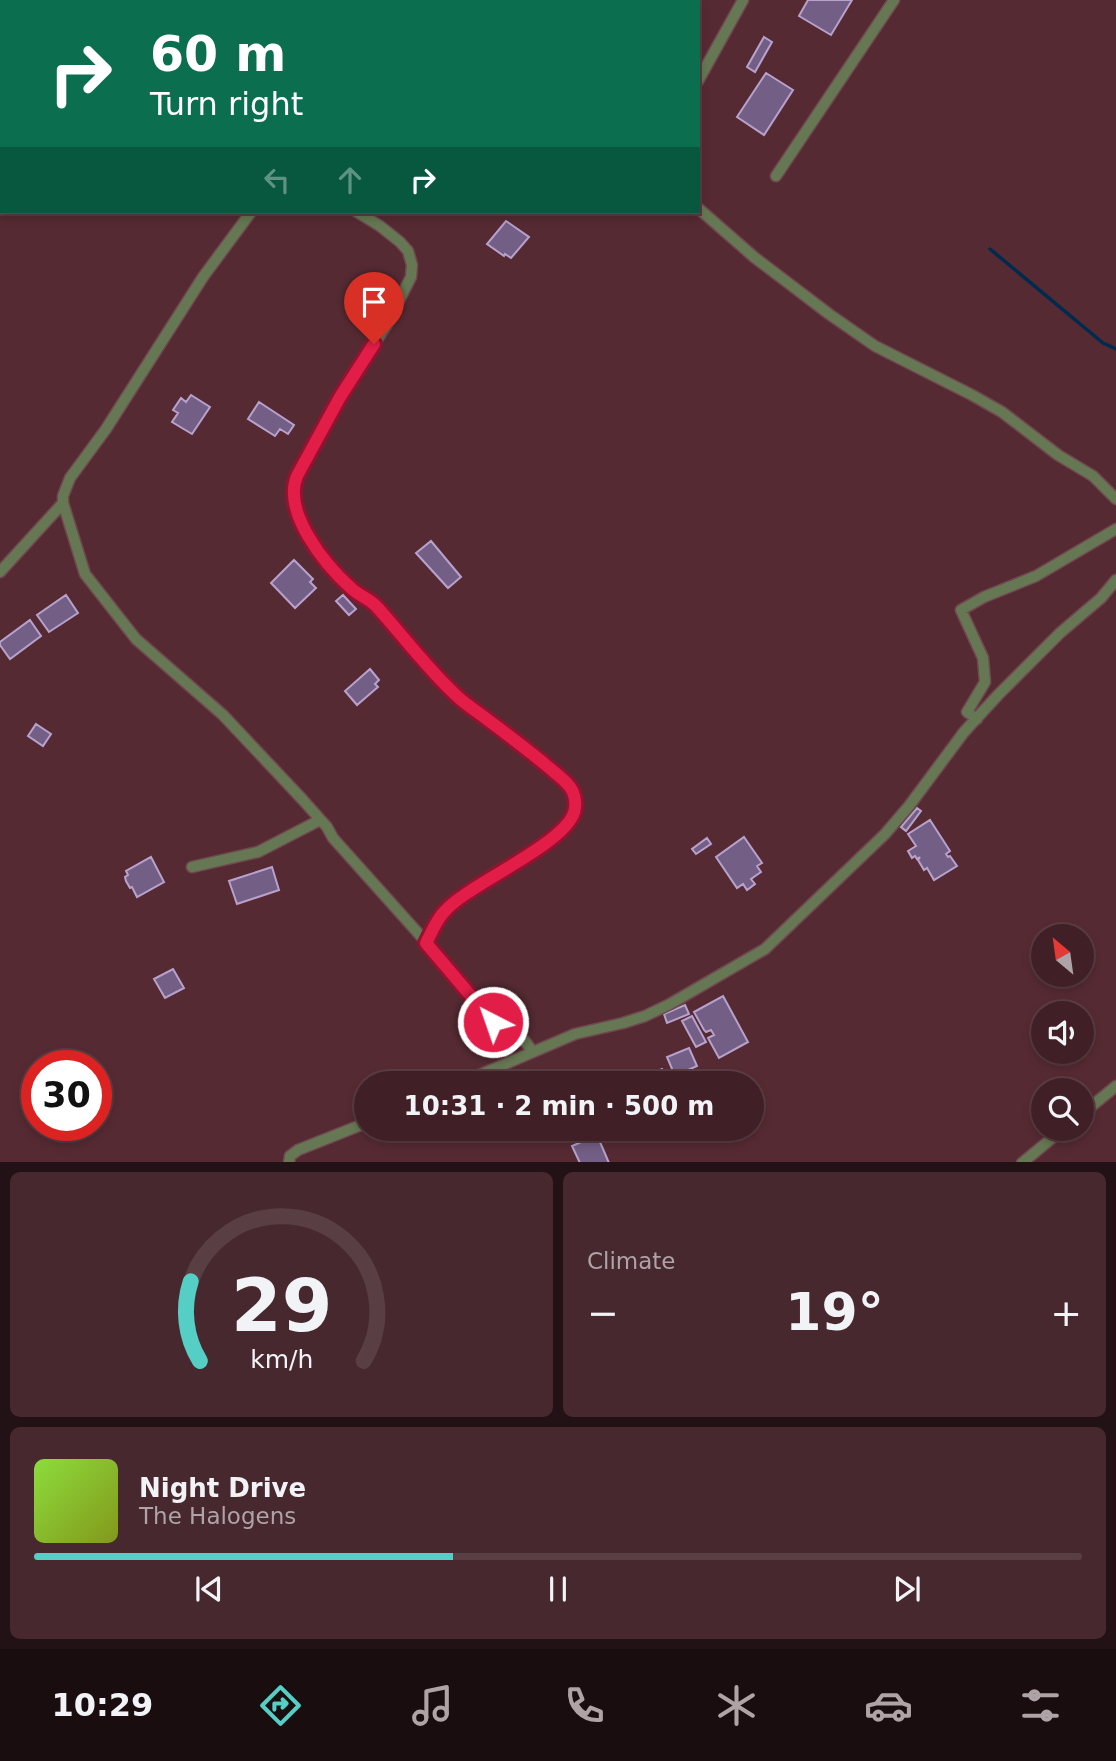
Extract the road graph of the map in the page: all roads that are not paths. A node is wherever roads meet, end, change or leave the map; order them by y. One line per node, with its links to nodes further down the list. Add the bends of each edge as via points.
1 (743, 0): 3 (street)
2 (894, 0): 4 (street)
3 (700, 77)
4 (776, 176)
5 (700, 210): 8 (street, via 828,314 875,346 1002,412 1093,476)
6 (250, 214): 9 (street, via 70,478)
7 (360, 214): 16 (street, via 408,251 411,277 297,476 293,489 296,511 320,554 343,581 374,604 459,698 553,771 575,798 572,820 562,830 459,898 436,923)
8 (1116, 499)
9 (63, 503): 11 (street); 14 (street, via 85,574 136,639 223,715)
10 (1116, 529): 13 (street, via 1037,576 961,610 982,658 985,682 967,712)
11 (0, 572)
12 (1116, 580): 13 (street)
13 (976, 719): 17 (street, via 898,821 765,949 645,1016 575,1034)
14 (320, 820): 15 (street, via 258,852); 16 (street)
15 (192, 867)
16 (426, 943): 17 (street, via 493,1022 524,1040)
17 (533, 1052): 18 (street)
18 (489, 1071)
19 (1116, 1086): 20 (street)
20 (1094, 1104)
21 (354, 1128): 23 (street, via 298,1150)
22 (1049, 1141): 24 (street)
23 (289, 1162)
24 (1023, 1162)

